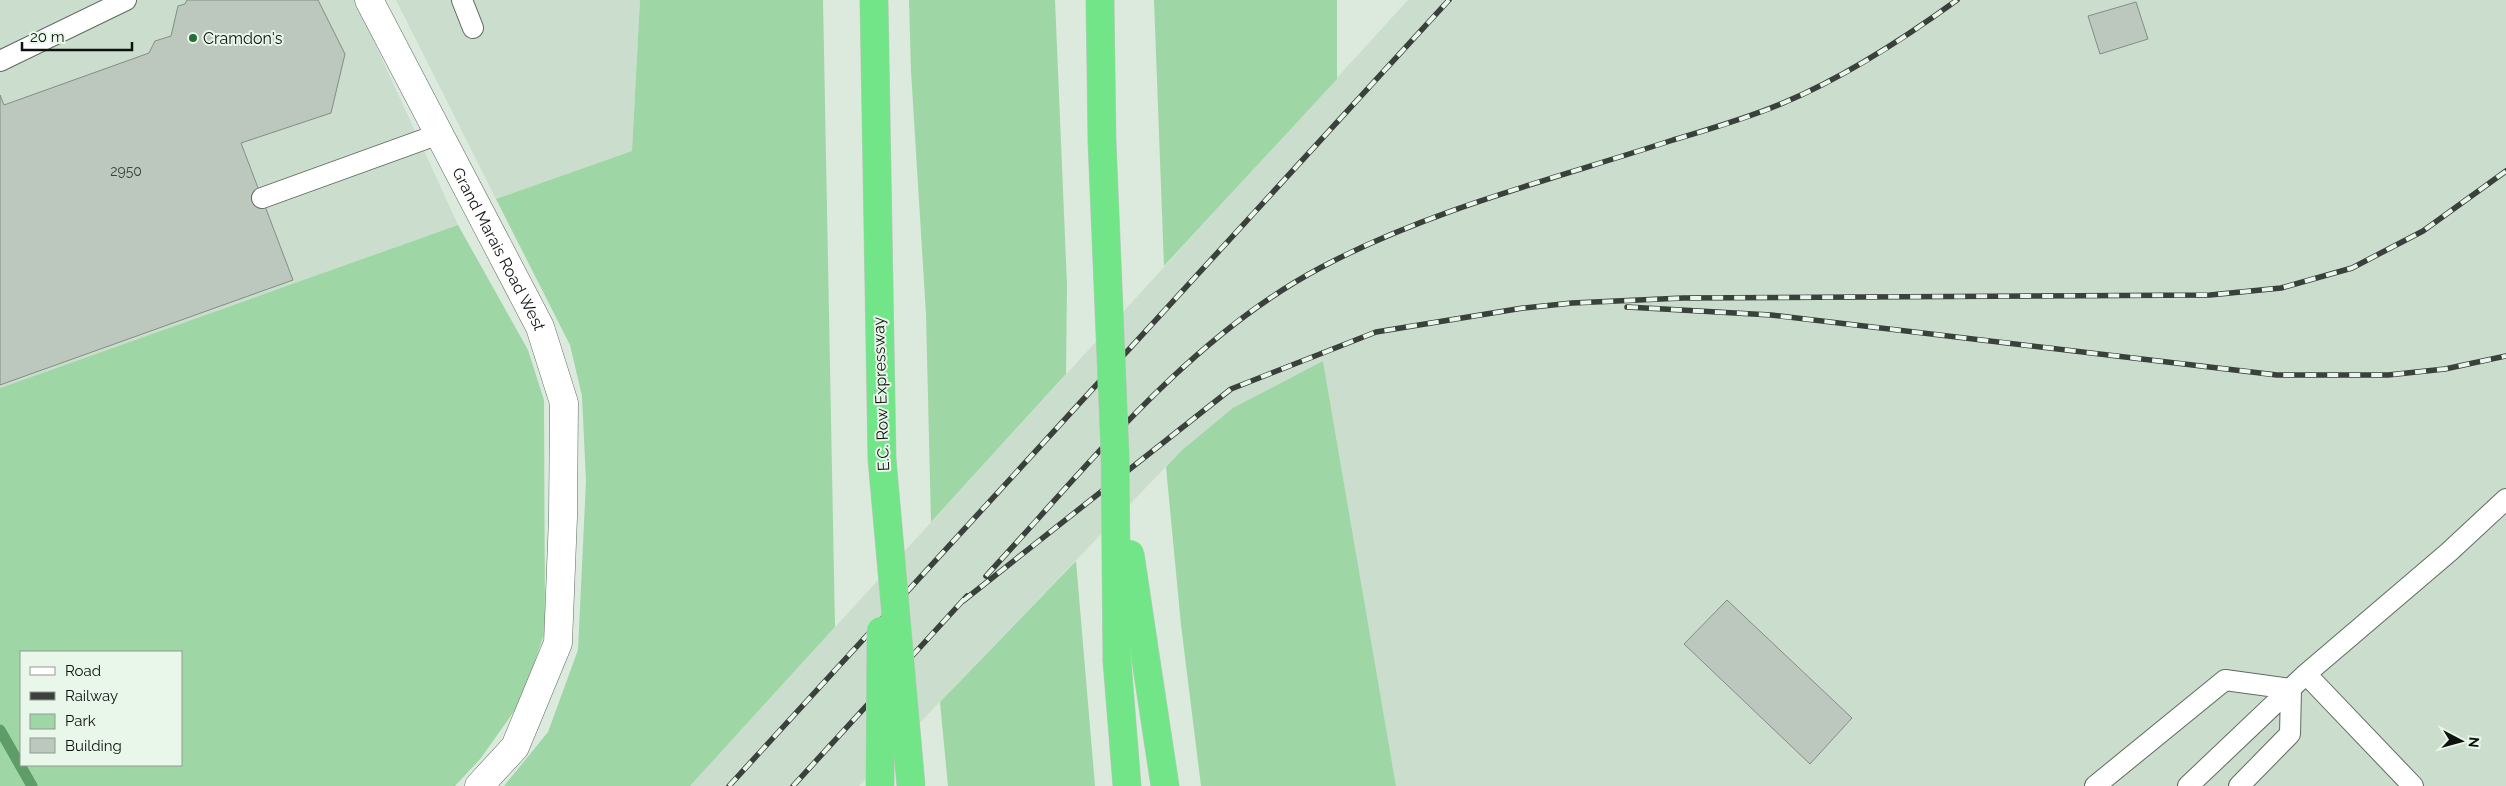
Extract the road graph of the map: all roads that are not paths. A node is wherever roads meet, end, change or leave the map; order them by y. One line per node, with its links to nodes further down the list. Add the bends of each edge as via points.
1 (126, 0): 7 (lane)
2 (369, 0): 8 (street, Grand Marais Road West)
3 (462, 0): 6 (lane)
4 (874, 0): 11 (highway, E.C. Row Expressway)
5 (1100, 0): 10 (highway, bridge, via 1102,142)
6 (473, 28)
7 (0, 61)
8 (439, 134): 9 (lane); 15 (street, Grand Marais Road West, via 540,327 564,403 564,517 558,643 515,747)
9 (262, 198)
10 (1115, 454): 18 (highway, bridge, via 1117,661); 19 (highway, bridge)
11 (882, 459): 16 (highway, bridge); 17 (highway, E.C. Row Expressway, bridge)
12 (2506, 498): 13 (lane, via 2449,552)
13 (2306, 674): 14 (lane); 23 (lane)
14 (2291, 689): 20 (lane, via 2224,680); 21 (lane); 22 (lane, via 2290,734)
15 (479, 786)
16 (880, 786)
17 (911, 786)
18 (1127, 786)
19 (1165, 786)
20 (2096, 786)
21 (2188, 786)
22 (2240, 786)
23 (2413, 786)

